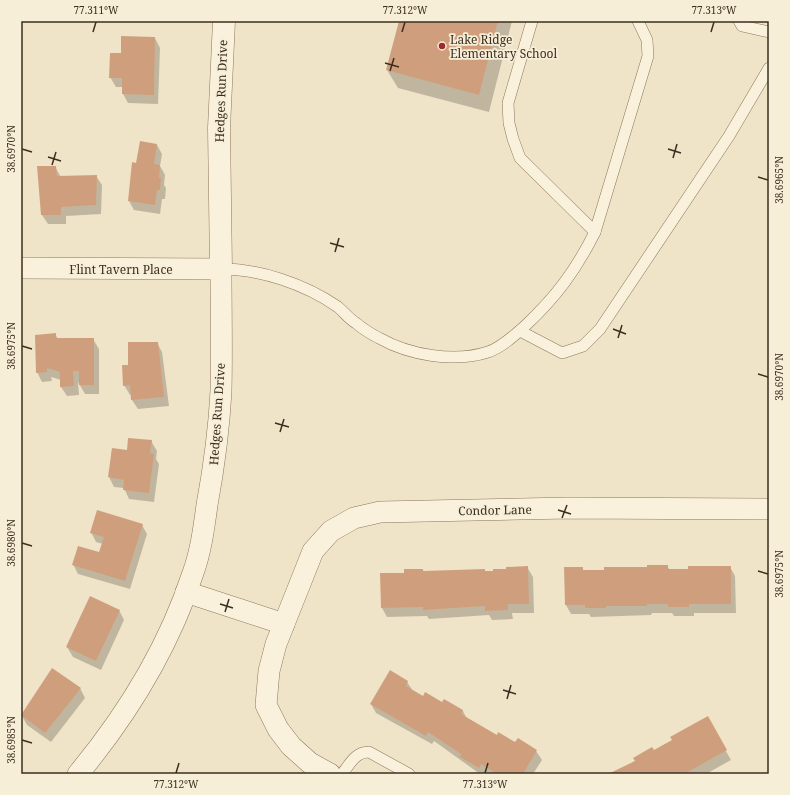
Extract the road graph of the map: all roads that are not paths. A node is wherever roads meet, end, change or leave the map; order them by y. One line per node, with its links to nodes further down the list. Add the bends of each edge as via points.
1 (224, 21): 9 (street, Hedges Run Drive, via 219,128)
2 (532, 21): 7 (lane, via 508,103 509,123 520,158)
3 (638, 21): 7 (lane, via 648,40 648,56)
4 (739, 21): 5 (lane, via 742,26)
5 (769, 32)
6 (769, 68): 10 (lane, via 729,136 600,329 583,346 562,352)
7 (595, 232): 10 (lane, via 571,276 547,305)
8 (21, 268): 9 (street, Flint Tavern Place)
9 (221, 270): 10 (lane, via 238,269 280,279 338,307 380,339 414,351 465,356 489,352); 12 (street, Hedges Run Drive, via 221,391 215,461 194,572)
10 (520, 331)
11 (769, 510): 13 (street, Condor Lane, via 568,508 388,512 354,518 331,531 314,550)
12 (186, 592): 13 (street); 14 (street, Hedges Run Drive, via 161,648 132,700)
13 (284, 624): 15 (street, Condor Lane, via 269,671 266,705 278,729 291,746 310,763)
14 (78, 774)
15 (330, 774)
16 (342, 774): 17 (lane, via 356,756 362,752 369,752)
17 (408, 774)

